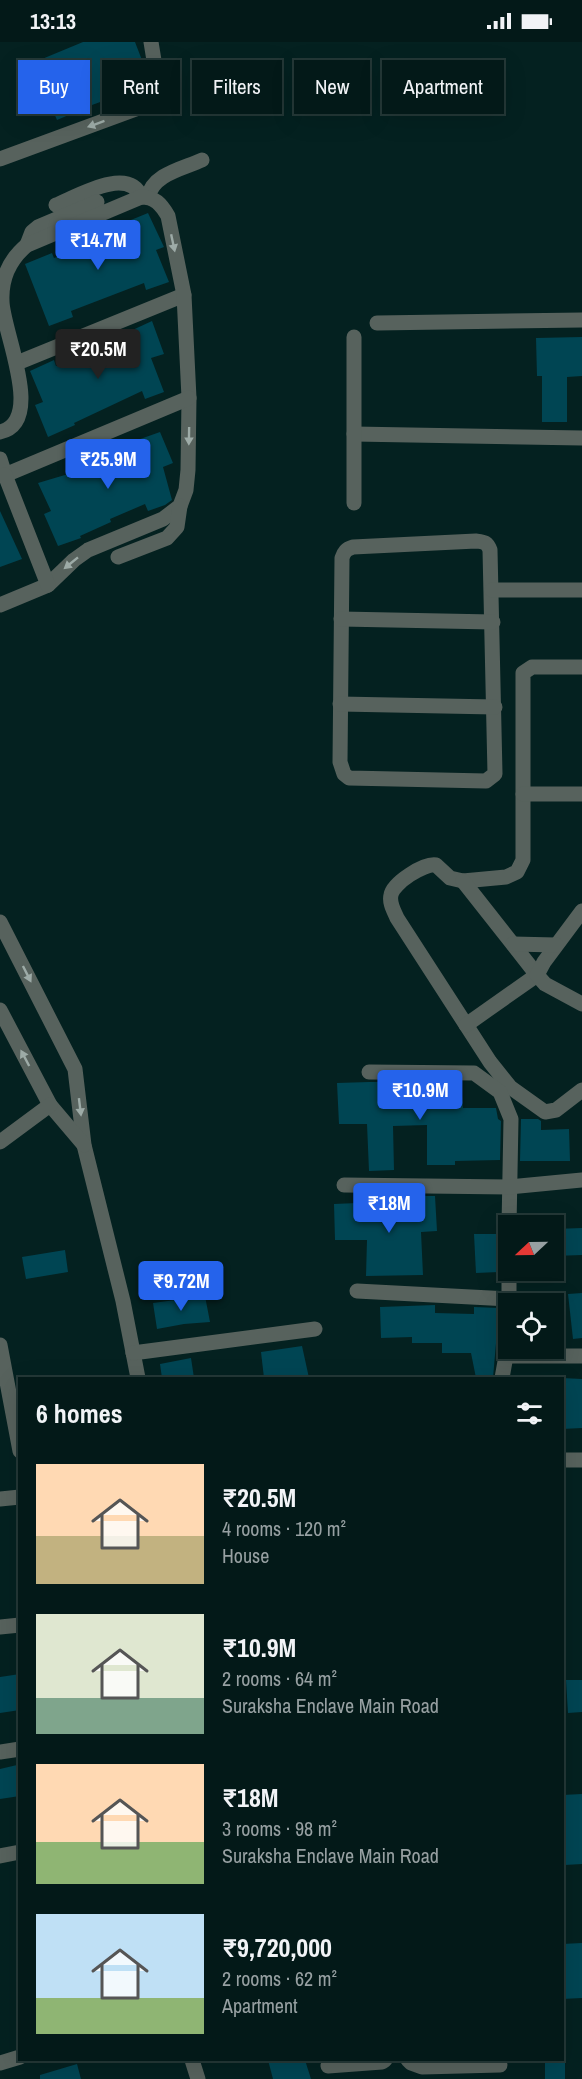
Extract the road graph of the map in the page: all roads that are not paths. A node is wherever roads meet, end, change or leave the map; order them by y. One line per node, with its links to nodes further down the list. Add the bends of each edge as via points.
1 (151, 42): 2 (street, one-way to 2, via 159,91 144,106)
2 (0, 159)
3 (202, 160): 4 (street, via 154,182)
4 (144, 197): 6 (street, via 128,183 118,183); 7 (street); 8 (street, one-way to 8, via 154,199 168,216)
5 (97, 202): 7 (street, via 38,227)
6 (56, 205)
7 (27, 245): 12 (street, via 7,268 1,303)
8 (184, 296): 12 (street); 13 (street)
9 (582, 320): 10 (street)
10 (377, 323)
11 (354, 337): 15 (street)
12 (17, 363): 14 (street, via 21,410 15,423)
13 (189, 398): 18 (street); 20 (street, one-way to 20, via 188,470)
14 (0, 432)
15 (354, 434): 16 (street); 19 (street)
16 (582, 438)
17 (0, 459): 18 (street)
18 (5, 475): 22 (street)
19 (354, 503)
20 (180, 506): 21 (street, via 177,527 167,538); 22 (street, one-way to 22, via 163,519 88,550)
21 (118, 557)
22 (48, 585): 25 (street)
23 (492, 590): 24 (street); 26 (street, via 490,550 484,542 353,547 342,558); 27 (street)
24 (582, 590)
25 (0, 605)
26 (341, 619): 27 (street); 29 (street)
27 (493, 622): 30 (street)
28 (582, 666): 31 (street, via 532,667 523,673)
29 (340, 704): 30 (street); 30 (street, via 340,762 344,774 355,779 486,781 496,768)
30 (495, 707)
31 (523, 794): 32 (street); 33 (street, via 522,866 506,877)
32 (582, 794)
33 (463, 881): 36 (street); 41 (street, via 450,878 436,865 425,866 396,885 390,900 397,918)
34 (582, 910): 37 (street)
35 (0, 922): 48 (street, one-way to 48, via 75,1069)
36 (513, 944): 37 (street); 38 (street)
37 (556, 945): 38 (street)
38 (537, 975): 39 (street); 41 (street)
39 (582, 1004)
40 (0, 1010): 46 (street, one-way to 40)
41 (466, 1025): 42 (street)
42 (490, 1062): 44 (street); 45 (street, via 510,1087 545,1112 556,1110)
43 (369, 1072): 44 (street)
44 (474, 1073): 51 (street, via 500,1092 510,1119)
45 (582, 1090)
46 (50, 1105): 47 (street); 48 (street)
47 (0, 1142)
48 (84, 1145): 57 (street)
49 (582, 1180): 51 (street)
50 (344, 1185): 51 (street)
51 (509, 1187): 52 (street)
52 (509, 1215)
53 (357, 1291): 54 (street)
54 (498, 1304)
55 (315, 1329): 57 (street)
56 (0, 1345): 63 (street)
57 (133, 1353): 61 (street)
58 (564, 1356): 59 (street)
59 (582, 1356)
60 (505, 1359): 62 (street)
61 (138, 1377)
62 (502, 1377)
63 (18, 1440)
64 (582, 1460): 65 (street)
65 (564, 1461)
66 (18, 1497): 67 (street)
67 (0, 1499)
68 (18, 1625): 69 (street)
69 (0, 1627)
70 (18, 1749): 71 (street)
71 (0, 1752)
72 (18, 1852): 73 (street)
73 (0, 1856)
74 (18, 2058): 78 (street)
75 (192, 2061): 81 (street)
76 (384, 2061): 79 (street)
77 (409, 2061): 80 (street, via 422,2067)
78 (0, 2063)
79 (329, 2068)
80 (500, 2068)
81 (198, 2079)

